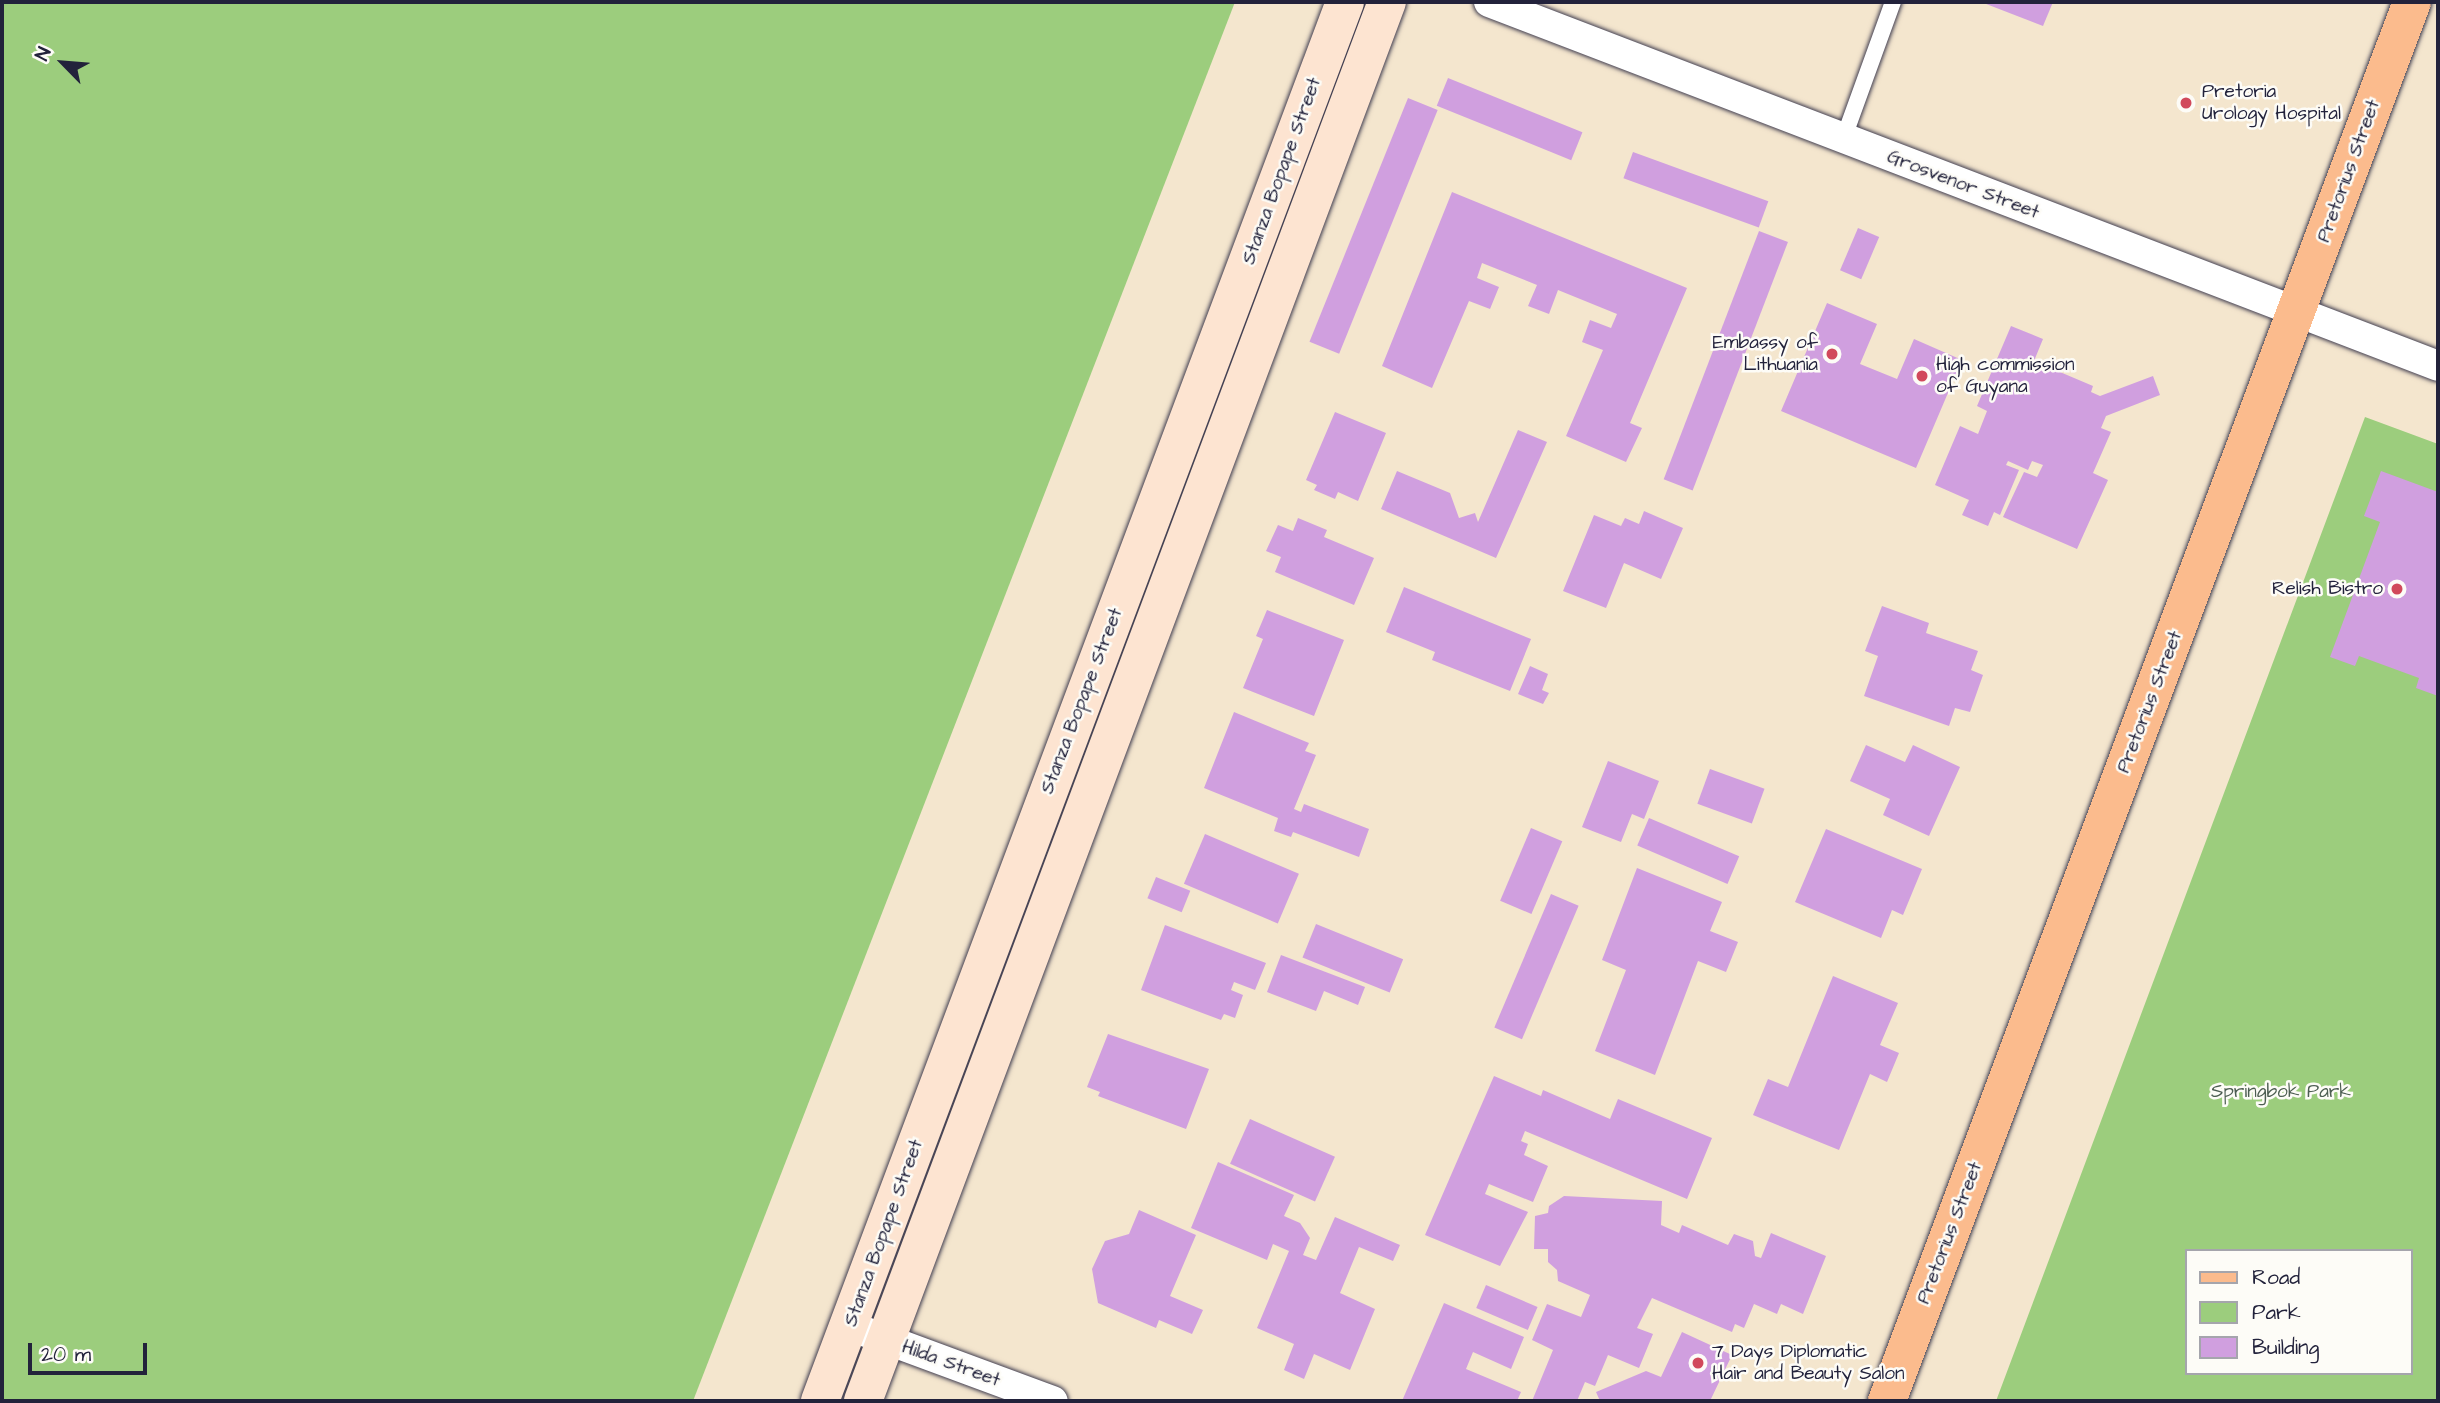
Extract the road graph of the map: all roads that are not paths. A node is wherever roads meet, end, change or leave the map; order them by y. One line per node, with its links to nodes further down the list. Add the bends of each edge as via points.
1 (1345, 2): 9 (main road, Stanza Bopape Street)
2 (1387, 2): 10 (main road, Stanza Bopape Street)
3 (1489, 2): 6 (street, Grosvenor Street)
4 (1893, 2): 6 (lane)
5 (2412, 2): 7 (main road, Pretorius Street)
6 (1843, 140): 7 (street, Grosvenor Street)
7 (2297, 310): 8 (street, Grosvenor Street); 14 (main road, Pretorius Street)
8 (2438, 366)
9 (850, 1326): 10 (street, Hilda Street); 11 (main road, Stanza Bopape Street)
10 (886, 1339): 12 (main road, Stanza Bopape Street); 13 (street, Hilda Street)
11 (820, 1401)
12 (863, 1401)
13 (1053, 1401)
14 (1887, 1401)

